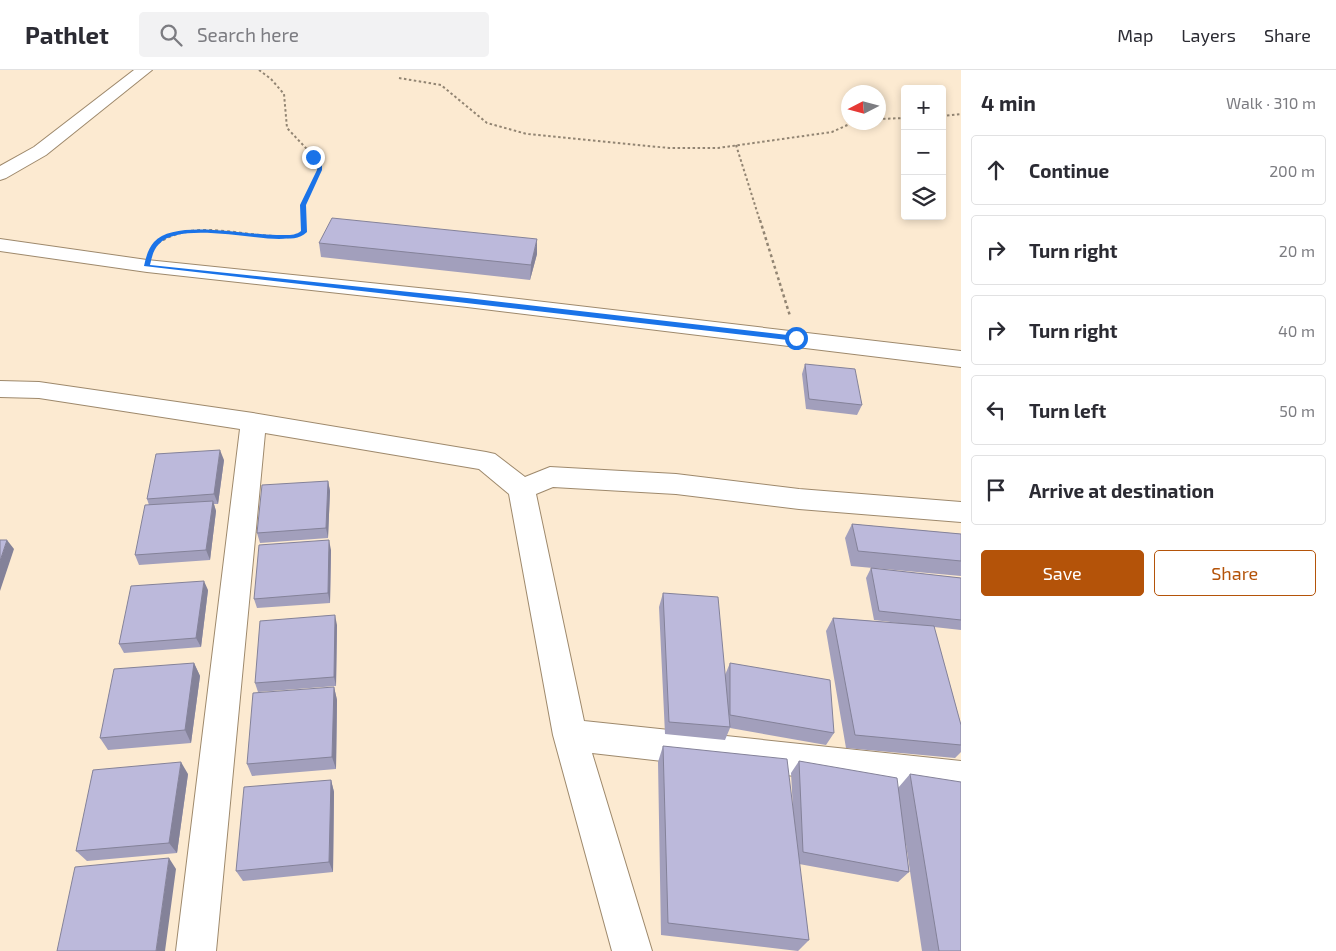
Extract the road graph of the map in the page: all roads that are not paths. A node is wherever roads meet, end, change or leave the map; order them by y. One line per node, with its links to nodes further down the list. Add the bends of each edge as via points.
1 (144, 70): 2 (street, via 40,151)
2 (0, 174)
3 (0, 245): 4 (street, via 147,266 467,300)
4 (961, 359)
5 (0, 389): 6 (street, via 39,390)
6 (253, 422): 7 (street, via 486,461); 11 (street)
7 (522, 489): 8 (street, via 550,476 676,484 808,500); 9 (street)
8 (961, 512)
9 (570, 735): 10 (street); 12 (street)
10 (961, 778)
11 (196, 951)
12 (632, 951)

